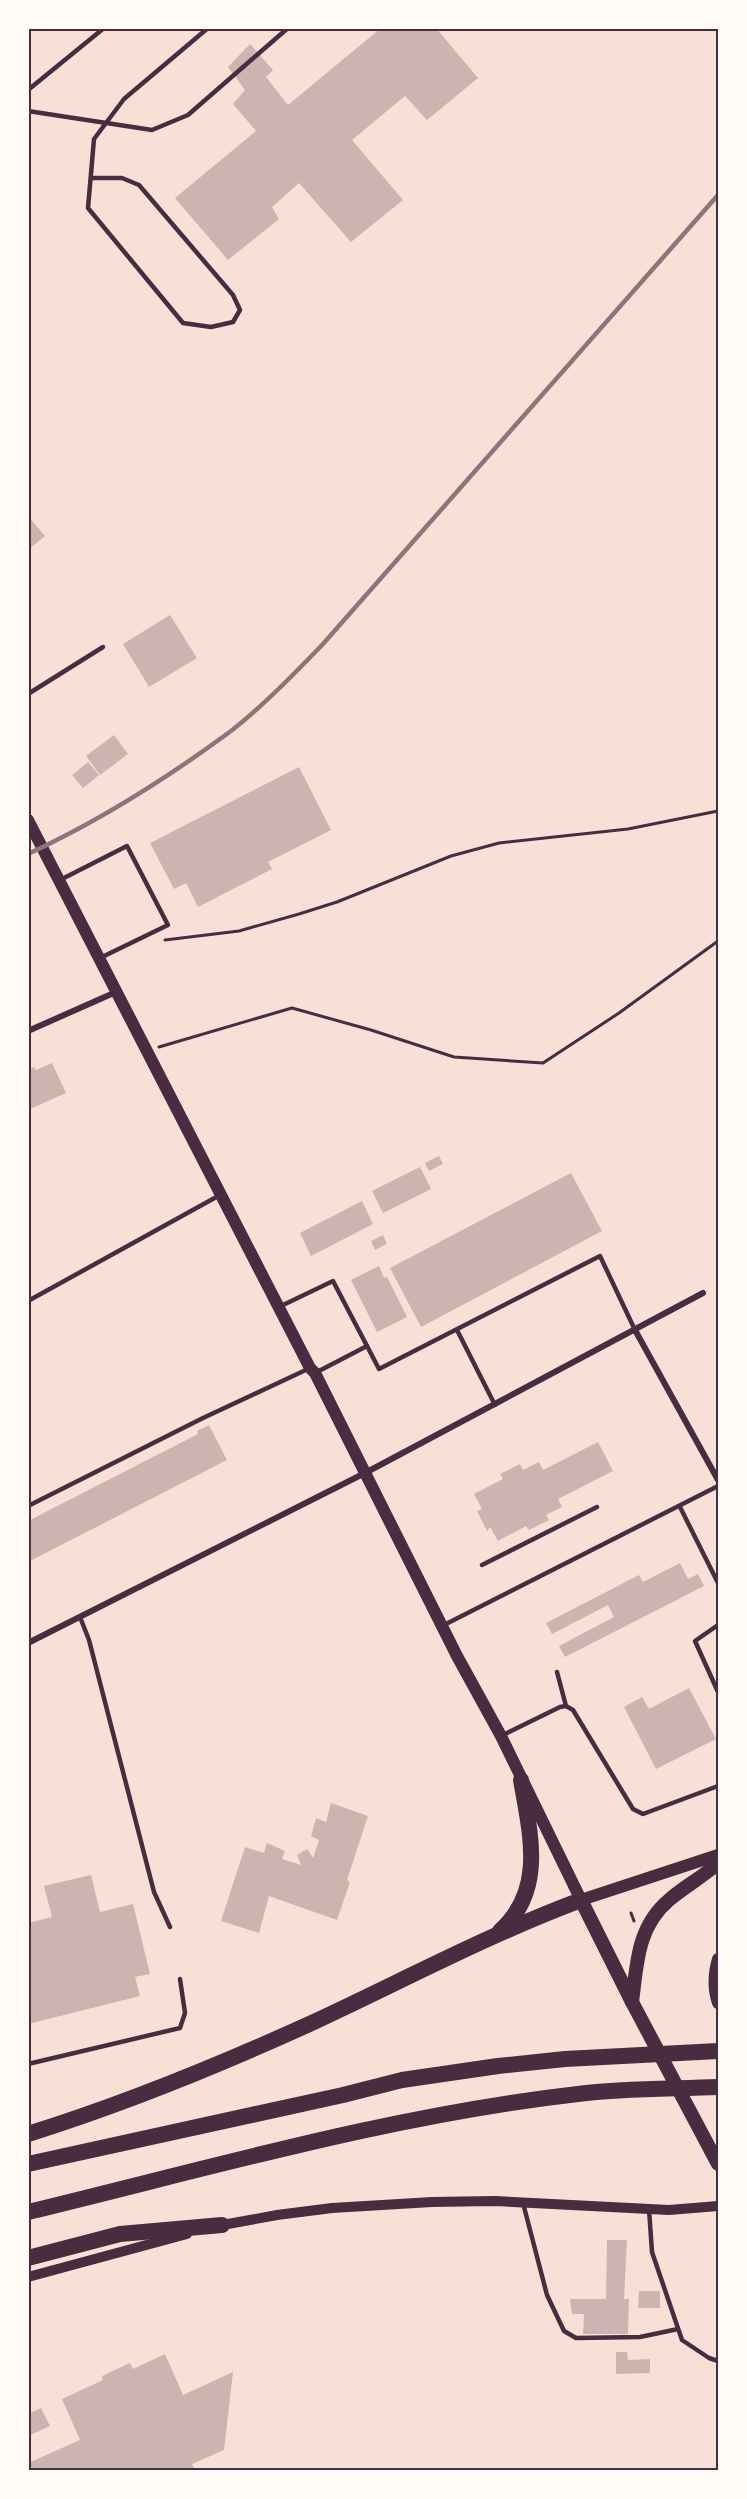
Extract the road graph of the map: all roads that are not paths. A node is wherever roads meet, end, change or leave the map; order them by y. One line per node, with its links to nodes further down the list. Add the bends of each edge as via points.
1 (104, 28): 4 (lane)
2 (208, 28): 6 (lane, via 124,99)
3 (288, 28): 6 (lane, via 188,115 152,130)
4 (28, 90)
5 (28, 111): 6 (lane)
6 (107, 123): 7 (lane, via 94,139)
7 (91, 178): 7 (lane, via 122,178 139,185 233,295 240,310 233,322 211,327 183,324 88,208)
8 (103, 647): 9 (lane)
9 (28, 694)
10 (28, 820): 11 (main road)
11 (60, 880): 12 (main road); 12 (lane, via 127,846 168,925)
12 (99, 958): 13 (main road)
13 (116, 992): 14 (street); 15 (main road)
14 (28, 1031)
15 (220, 1194): 17 (lane); 18 (main road)
16 (703, 1293): 20 (street)
17 (28, 1301)
18 (278, 1307): 21 (lane, via 333,1281); 22 (main road)
19 (457, 1330): 20 (lane, via 600,1256); 21 (lane, via 379,1369); 23 (lane)
20 (635, 1330): 23 (street); 25 (street)
21 (367, 1346): 22 (lane)
22 (312, 1370): 24 (main road); 27 (lane, via 203,1418)
23 (495, 1405): 24 (street)
24 (365, 1473): 32 (street); 34 (main road)
25 (718, 1480)
26 (718, 1486): 29 (lane)
27 (28, 1506)
28 (597, 1507): 30 (lane)
29 (680, 1507): 31 (lane); 34 (lane)
30 (482, 1565)
31 (718, 1583)
32 (80, 1617): 35 (street); 45 (lane, via 154,1892)
33 (718, 1625): 37 (lane, via 695,1641)
34 (442, 1626): 39 (main road)
35 (28, 1643)
36 (557, 1672): 38 (lane)
37 (718, 1692)
38 (566, 1706): 39 (lane); 41 (lane, via 573,1710 638,1813)
39 (501, 1736): 40 (main road)
40 (522, 1780): 44 (main road); 46 (highway, via 533,1847 527,1891 511,1922)
41 (718, 1786)
42 (718, 1855): 44 (main road)
43 (718, 1863): 49 (main road, via 654,1914 639,1947)
44 (581, 1900): 46 (highway); 49 (main road)
45 (170, 1927)
46 (495, 1936): 54 (highway, via 212,2067 111,2108)
47 (718, 1959): 50 (main road)
48 (180, 1979): 52 (lane, via 185,2013 180,2028)
49 (632, 2002): 56 (main road)
50 (718, 2003)
51 (718, 2051): 55 (highway, via 565,2059 402,2080)
52 (28, 2064)
53 (718, 2087): 60 (highway, via 580,2093 457,2112)
54 (28, 2134)
55 (28, 2164)
56 (718, 2164)
57 (523, 2202): 59 (street); 61 (street, via 332,2208); 64 (lane, via 547,2295 564,2331 576,2338 639,2337)
58 (718, 2205): 59 (street)
59 (649, 2209): 64 (lane, via 652,2252)
60 (28, 2212)
61 (222, 2225): 62 (highway, via 120,2234); 63 (street)
62 (28, 2258)
63 (28, 2277)
64 (678, 2329): 65 (lane, via 682,2340)
65 (718, 2361)

